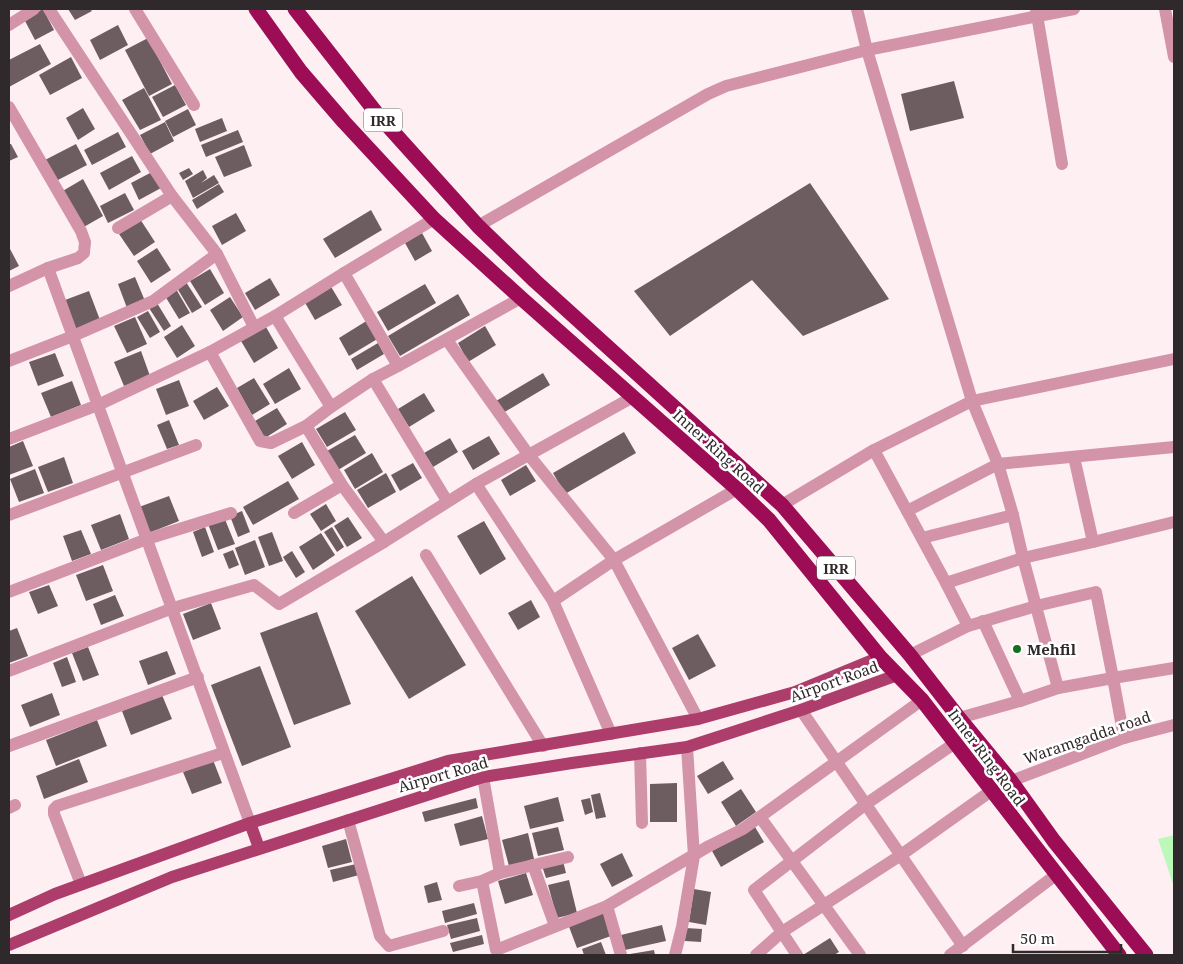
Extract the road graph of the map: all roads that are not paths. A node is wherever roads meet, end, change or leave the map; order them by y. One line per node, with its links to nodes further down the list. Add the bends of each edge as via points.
1 (34, 9): 10 (street)
2 (49, 9): 16 (street)
3 (135, 9): 13 (street)
4 (256, 9): 17 (highway, Inner Ring Road / IRR, via 301,72)
5 (295, 9): 18 (highway, Inner Ring Road / IRR, via 378,115)
6 (857, 9): 11 (street)
7 (1074, 9): 9 (street)
8 (1165, 9): 12 (street)
9 (1037, 13): 11 (street); 15 (street)
10 (9, 26)
11 (867, 50): 18 (street, via 726,86 708,94); 35 (street)
12 (1174, 57)
13 (194, 104)
14 (9, 107): 21 (street, via 85,242 84,253 78,258)
15 (1062, 164)
16 (172, 196): 19 (street); 20 (street)
17 (434, 219): 22 (street); 24 (highway, Inner Ring Road / IRR)
18 (478, 226): 51 (highway, Inner Ring Road / IRR)
19 (118, 228)
20 (217, 254): 26 (street); 27 (street, via 153,301)
21 (48, 268): 23 (street); 27 (street)
22 (344, 273): 25 (street); 32 (street)
23 (9, 286)
24 (521, 298): 28 (street); 34 (highway, Inner Ring Road / IRR)
25 (275, 316): 26 (street); 37 (street)
26 (254, 327): 29 (street)
27 (73, 336): 31 (street); 36 (street)
28 (447, 340): 32 (street); 43 (street)
29 (210, 352): 36 (street); 38 (street, via 260,441 271,443)
30 (1174, 359): 35 (street)
31 (9, 361)
32 (398, 366): 33 (street)
33 (373, 379): 37 (street); 50 (street)
34 (632, 397): 43 (street); 49 (highway, Inner Ring Road / IRR)
35 (972, 401): 42 (street); 45 (street)
36 (98, 405): 39 (street); 46 (street)
37 (331, 407): 38 (street)
38 (306, 426): 48 (street)
39 (9, 439)
40 (196, 445): 46 (street)
41 (1174, 447): 44 (street)
42 (874, 450): 51 (street); 52 (street)
43 (528, 454): 47 (street); 64 (street)
44 (1074, 457): 45 (street); 61 (street)
45 (998, 464): 52 (street); 56 (street)
46 (122, 474): 55 (street); 59 (street)
47 (476, 484): 50 (street); 67 (street)
48 (342, 485): 54 (street); 60 (street)
49 (737, 490): 64 (street); 73 (highway, Inner Ring Road / IRR, via 769,520)
50 (448, 501): 60 (street)
51 (782, 505): 72 (highway, Inner Ring Road / IRR)
52 (907, 511): 58 (street)
53 (231, 513): 59 (street)
54 (294, 513)
55 (9, 515)
56 (1013, 515): 58 (street); 63 (street)
57 (1174, 522): 61 (street)
58 (922, 538): 65 (street)
59 (148, 539): 66 (street); 69 (street)
60 (384, 542): 69 (street, via 279,604 254,585)
61 (1093, 542): 63 (street)
62 (426, 555): 90 (street)
63 (1023, 558): 65 (street); 68 (street)
64 (614, 560): 67 (street); 84 (street)
65 (946, 582): 71 (street)
66 (9, 592)
67 (553, 600): 86 (street)
68 (1036, 606): 70 (street); 78 (street, via 1096,592); 79 (street)
69 (173, 608): 75 (street); 77 (street)
70 (983, 621): 71 (street); 81 (street)
71 (968, 626): 72 (street)
72 (910, 654): 83 (highway, Inner Ring Road / IRR)
73 (880, 657): 76 (highway, Inner Ring Road / IRR); 84 (main road, Airport Road, via 795,692)
74 (1174, 668): 78 (street)
75 (9, 671)
76 (897, 675): 80 (highway, Inner Ring Road / IRR); 82 (main road, Airport Road)
77 (198, 677): 89 (street); 92 (street)
78 (1113, 678): 79 (street); 87 (street)
79 (1058, 688): 81 (street)
80 (922, 700): 88 (highway, Inner Ring Road / IRR); 94 (street)
81 (1020, 701): 83 (street)
82 (801, 710): 91 (main road, Airport Road); 94 (street)
83 (959, 718): 96 (highway, Inner Ring Road / IRR)
84 (698, 719): 86 (main road, Airport Road)
85 (1174, 725): 87 (street, Waramgadda road)
86 (611, 734): 90 (main road, Airport Road)
87 (1124, 738): 96 (street, Waramgadda road)
88 (955, 743): 97 (highway, Inner Ring Road / IRR); 98 (street)
89 (9, 746)
90 (543, 746): 101 (main road, Airport Road, via 448,761)
91 (688, 747): 93 (main road, Airport Road); 105 (street)
92 (223, 753): 101 (street); 112 (street, via 57,806 54,814)
93 (640, 753): 95 (main road, Airport Road); 102 (street)
94 (837, 761): 98 (street); 99 (street)
95 (484, 777): 100 (main road, Airport Road); 109 (street)
96 (1011, 781): 120 (highway, Inner Ring Road / IRR, via 1054,841)
97 (991, 791): 104 (street); 110 (highway, Inner Ring Road / IRR)
98 (866, 804): 104 (street); 107 (street)
99 (760, 817): 105 (street); 107 (street)
100 (348, 820): 103 (main road, Airport Road); 118 (street, via 380,936 389,946)
101 (250, 823): 103 (main road); 112 (main road, Airport Road)
102 (642, 823)
103 (259, 848): 121 (main road, Airport Road, via 172,877)
104 (901, 855): 114 (street); 122 (street)
105 (694, 856): 115 (street); 126 (street)
106 (568, 857): 108 (street)
107 (792, 861): 114 (street); 119 (street, via 754,890)
108 (533, 865): 109 (street); 117 (street)
109 (500, 873): 111 (street)
110 (1057, 874): 122 (street); 123 (highway, Inner Ring Road / IRR)
111 (482, 881): 113 (street); 124 (street)
112 (81, 884): 116 (main road, Airport Road)
113 (459, 886)
114 (824, 905): 119 (street); 129 (street)
115 (606, 906): 117 (street); 125 (street)
116 (9, 915)
117 (555, 926): 124 (street)
118 (443, 931)
119 (782, 932): 127 (street); 128 (street)
120 (1131, 936): 123 (highway); 131 (highway, Inner Ring Road / IRR)
121 (9, 945)
122 (963, 946): 130 (street)
123 (1116, 952)
124 (497, 953)
125 (622, 955)
126 (675, 955)
127 (756, 955)
128 (798, 955)
129 (860, 955)
130 (950, 955)
131 (1146, 955)

